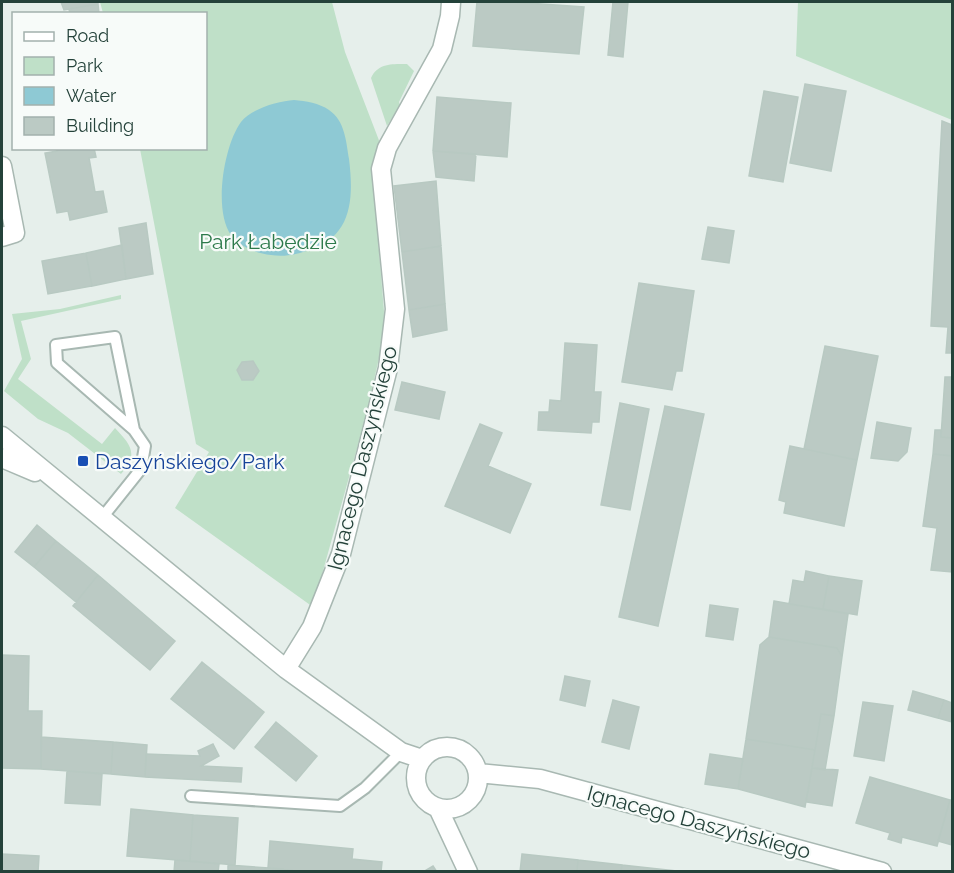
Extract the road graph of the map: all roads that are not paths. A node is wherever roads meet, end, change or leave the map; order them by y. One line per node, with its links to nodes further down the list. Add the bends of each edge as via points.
1 (452, 2): 9 (street, Ignacego Daszyńskiego, via 442,49 387,148 381,169 395,309 388,368 341,554 312,627)
2 (2, 166): 3 (street, via 15,233)
3 (2, 237)
4 (134, 430): 4 (lane, via 57,363 56,345 115,337); 8 (lane, via 145,446 141,469)
5 (2, 436): 7 (street)
6 (2, 458): 7 (street)
7 (53, 480): 8 (street)
8 (101, 519): 9 (street)
9 (286, 669): 10 (street)
10 (401, 752): 11 (street); 13 (lane, via 365,789 340,806)
11 (422, 759): 12 (street, via 429,752 449,746 468,754); 14 (street, via 416,778 418,788)
12 (478, 773): 14 (street, via 475,793 468,801 459,807); 16 (street, Ignacego Daszyńskiego, via 540,779)
13 (191, 796)
14 (438, 808): 15 (street)
15 (468, 872)
16 (882, 872)

